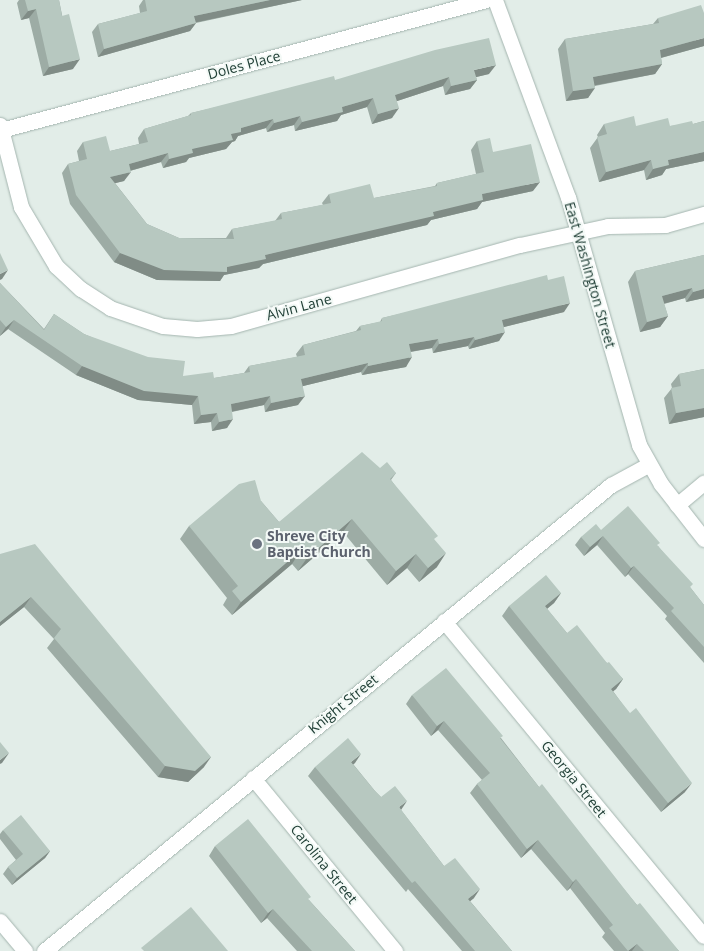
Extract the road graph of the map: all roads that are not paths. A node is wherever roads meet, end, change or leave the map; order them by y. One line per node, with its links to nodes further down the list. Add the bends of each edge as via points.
1 (486, 0): 3 (street, Doles Place)
2 (494, 0): 5 (street, East Washington Street, via 526,79)
3 (1, 128): 5 (street, Alvin Lane, via 21,207 56,266 81,290 110,308 163,326 197,329 231,326 520,245)
4 (704, 214): 5 (street, Alvin Lane, via 665,225 608,226)
5 (579, 232): 6 (street, East Washington Street, via 639,444)
6 (648, 464): 8 (street, East Washington Street); 10 (street, Knight Street, via 611,485)
7 (704, 482): 8 (street)
8 (678, 505): 9 (street, East Washington Street)
9 (704, 538)
10 (444, 621): 11 (street, Knight Street); 13 (street, Georgia Street)
11 (253, 778): 15 (street, Knight Street); 16 (street, Carolina Street)
12 (0, 921): 14 (street)
13 (704, 936)
14 (25, 951)
15 (44, 951)
16 (395, 951)

